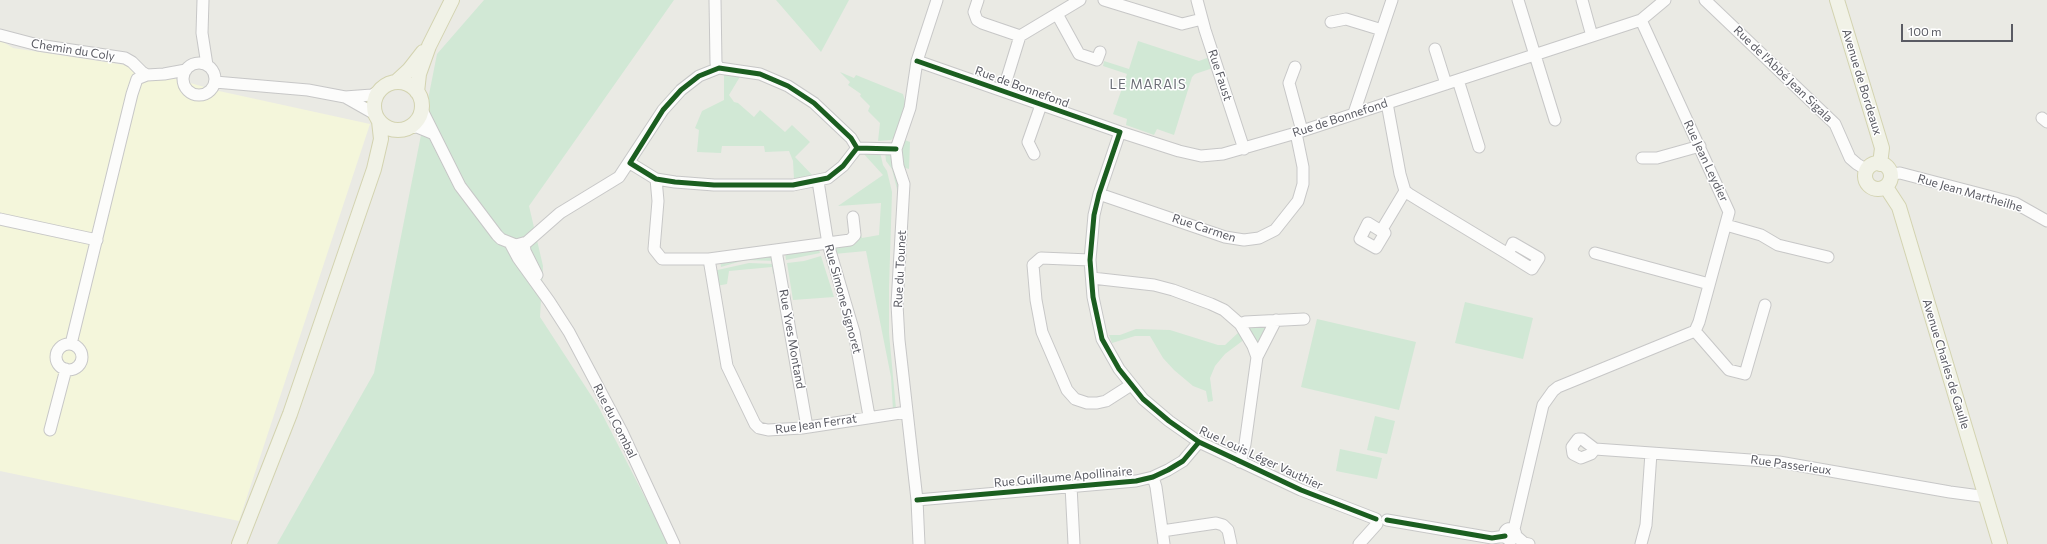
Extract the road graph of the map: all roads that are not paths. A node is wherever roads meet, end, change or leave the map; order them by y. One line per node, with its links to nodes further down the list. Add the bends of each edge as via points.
1 (203, 0): 21 (street)
2 (452, 0): 25 (main road)
3 (715, 0): 33 (street, via 716,63)
4 (937, 0): 29 (street, Rue du Tounet)
5 (978, 0): 23 (street, via 974,12 977,20)
6 (1080, 0): 16 (street)
7 (1104, 0): 15 (street)
8 (1197, 0): 17 (street, Rue Faust)
9 (1392, 0): 20 (street)
10 (1518, 0): 28 (street)
11 (1582, 0): 24 (street)
12 (1665, 0): 18 (street, Rue de Bonnefond)
13 (1705, 0): 65 (street, Rue de l'Abbé Jean Sigala, via 1835,124 1850,158)
14 (1837, 0): 63 (main road, Avenue de Bordeaux, via 1882,148)
15 (1134, 4): 17 (street, via 1182,24)
16 (1057, 14): 23 (street); 27 (street, via 1079,54 1097,60)
17 (1202, 19): 58 (street, Rue Faust)
18 (1641, 20): 24 (street, Rue de Bonnefond); 55 (street, Rue Jean Leydier)
19 (1331, 22): 20 (street, via 1346,19)
20 (1382, 30): 48 (street)
21 (202, 33): 30 (street); 31 (street)
22 (0, 36): 34 (street, Chemin du Coly, via 38,45 125,58)
23 (1020, 36): 41 (street)
24 (1592, 36): 28 (street, Rue de Bonnefond)
25 (429, 46): 38 (main road); 43 (main road, via 419,74)
26 (1435, 49): 39 (street)
27 (1100, 52)
28 (1534, 56): 36 (street, Rue de Bonnefond); 50 (street)
29 (917, 61): 41 (street, Rue de Bonnefond); 59 (street, Rue du Tounet, via 910,108)
30 (207, 65): 31 (street, via 200,63); 37 (street, via 214,73)
31 (190, 67): 35 (street); 40 (street, via 183,77)
32 (1295, 67): 53 (street, Rue Carmen, via 1289,83)
33 (719, 68): 57 (street, via 760,74 788,86 814,102 851,138); 62 (street, via 699,76 681,90 664,110)
34 (147, 74): 35 (street); 76 (street, via 137,79 132,94)
35 (164, 74): 40 (street)
36 (1458, 80): 39 (street, Rue de Bonnefond); 56 (street)
37 (215, 82): 40 (street, via 212,89 201,95 188,91); 44 (street, via 308,90)
38 (396, 82): 42 (main road); 43 (main road, via 411,86)
39 (1446, 84): 45 (street, Rue de Bonnefond)
40 (184, 85)
41 (1003, 90): 46 (street, Rue de Bonnefond)
42 (379, 91): 44 (street, via 372,95); 49 (main road, via 374,106)
43 (417, 92): 47 (main road)
44 (345, 97): 49 (street)
45 (1387, 103): 48 (street, Rue de Bonnefond); 69 (street)
46 (1041, 105): 52 (street, Rue de Bonnefond); 60 (street, via 1028,142)
47 (421, 108): 51 (main road, via 419,116); 54 (street, Rue du Combal)
48 (1354, 113): 53 (street, Rue de Bonnefond)
49 (377, 118): 51 (main road, via 389,128); 64 (main road, via 381,139)
50 (1555, 120)
51 (405, 129): 54 (street, via 417,127); 64 (main road, via 390,142)
52 (1120, 132): 58 (street, Rue de Bonnefond, via 1201,156 1223,154); 70 (street, Rue Louis Léger Vauthier)
53 (1299, 132): 58 (street, Rue de Bonnefond); 70 (street, Rue Carmen, via 1303,184 1298,200 1275,230 1259,238 1244,240 1225,237)
54 (434, 134): 77 (street, Rue du Combal, via 460,186 496,235)
55 (1700, 146): 61 (street, via 1657,158); 74 (street, Rue Jean Leydier, via 1729,212)
56 (1479, 147)
57 (857, 148): 59 (street); 68 (street, via 843,166 828,178)
58 (1244, 148)
59 (896, 149): 98 (street, Rue du Tounet, via 904,184 897,304)
60 (1034, 154)
61 (1642, 158)
62 (630, 163): 66 (street); 78 (street, via 619,177 560,213)
63 (1880, 164): 65 (main road, via 1873,165); 67 (main road, via 1887,168)
64 (374, 169): 114 (main road, via 290,414)
65 (1867, 170): 67 (main road, via 1865,177 1870,187 1878,189)
66 (656, 179): 68 (street, via 714,185 793,185); 84 (street, via 658,201 654,249 658,256 670,260)
67 (1888, 180): 73 (street, Rue Jean Martheilhe, via 1900,173 2015,203); 108 (main road, Avenue Charles de Gaulle, via 1899,207)
68 (818, 181): 79 (street, Rue Simone Signoret)
69 (1405, 191): 75 (street); 82 (street)
70 (1099, 194): 85 (street, Rue Louis Léger Vauthier, via 1094,215)
71 (853, 217): 79 (street, via 854,238)
72 (0, 219): 76 (street)
73 (2047, 220)
74 (1726, 225): 83 (street, via 1761,235 1778,245); 87 (street, Rue Jean Leydier)
75 (1381, 231)
76 (97, 240): 94 (street)
77 (510, 243): 78 (street); 88 (street, Rue du Combal)
78 (524, 243): 88 (street, Rue du Combal, via 525,251)
79 (828, 244): 80 (street); 99 (street, Rue Simone Signoret, via 854,332)
80 (776, 251): 84 (street); 100 (street, Rue Yves Montand)
81 (1595, 253): 87 (street)
82 (1508, 254)
83 (1828, 257)
84 (709, 259): 100 (street, Rue Jean Ferrat, via 727,366 756,424 763,430)
85 (1090, 260): 86 (street, Rue Louis Léger Vauthier); 97 (street, via 1040,258 1033,265 1042,332 1067,390 1075,399 1087,403 1106,401)
86 (1092, 278): 92 (street, via 1154,285 1173,290 1217,307); 97 (street, Rue Louis Léger Vauthier, via 1093,297 1102,338)
87 (1709, 284): 93 (street, Rue Jean Leydier)
88 (549, 301): 115 (street, Rue du Combal, via 569,332 622,432)
89 (1765, 306): 93 (street, via 1744,374 1729,370)
90 (1304, 319): 91 (street)
91 (1276, 320): 92 (street); 95 (street)
92 (1240, 324): 95 (street)
93 (1695, 331): 112 (street, via 1553,391 1544,405)
94 (72, 344): 96 (street, via 80,351 81,362 76,367); 96 (street, via 64,345 56,352 57,363)
95 (1257, 357): 105 (street, via 1245,444)
96 (66, 370): 101 (street)
97 (1131, 385): 102 (street, Rue Louis Léger Vauthier, via 1169,421)
98 (907, 412): 99 (street, Rue Jean Ferrat); 109 (street, Rue du Tounet)
99 (869, 416): 100 (street, Rue Jean Ferrat)
100 (807, 427)
101 (50, 430)
102 (1199, 442): 105 (street, Rue Louis Léger Vauthier); 106 (street, Rue Guillaume Apollinaire, via 1183,461)
103 (1595, 449): 104 (street, Rue Passerieux)
104 (1651, 453): 108 (street, Rue Passerieux, via 1779,462 1950,492 1980,496); 122 (street, via 1646,525)
105 (1240, 462): 110 (street, Rue Louis Léger Vauthier, via 1301,490)
106 (1153, 477): 107 (street, Rue Guillaume Apollinaire); 111 (street)
107 (1071, 486): 109 (street, Rue Guillaume Apollinaire); 117 (street)
108 (1985, 494): 123 (main road, Avenue Charles de Gaulle)
109 (916, 500): 116 (street, Rue du Tounet)
110 (1380, 521): 113 (street, Rue Louis Léger Vauthier); 120 (street)
111 (1162, 531): 118 (street); 119 (street, via 1216,523 1228,530)
112 (1512, 534): 113 (street, Rue Louis Léger Vauthier); 121 (street)
113 (1491, 541)
114 (239, 544)
115 (674, 544)
116 (919, 544)
117 (1074, 544)
118 (1164, 544)
119 (1231, 544)
120 (1359, 544)
121 (1529, 544)
122 (1641, 544)
123 (2000, 544)

